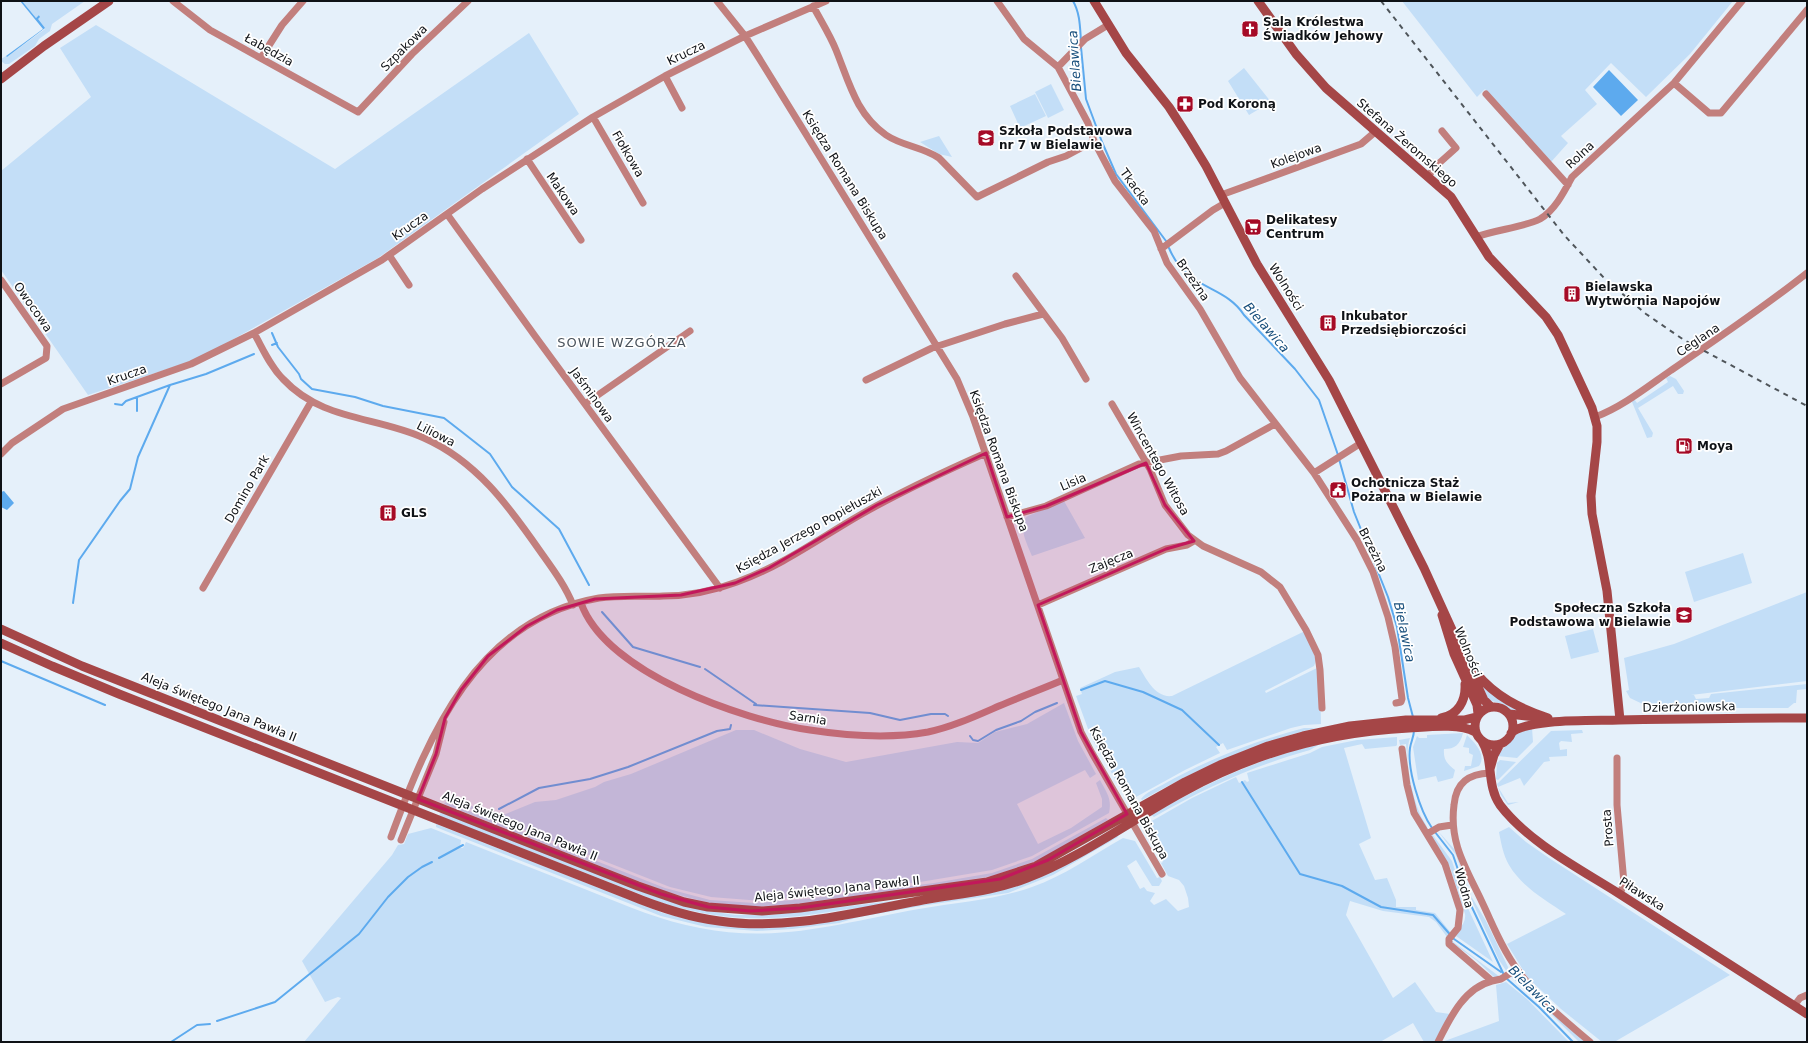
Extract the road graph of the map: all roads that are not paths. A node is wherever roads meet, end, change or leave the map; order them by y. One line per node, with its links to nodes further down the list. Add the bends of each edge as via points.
1 (109, 1): 17 (main road)
2 (173, 1): 15 (street, Łabędzia, via 210,30)
3 (303, 1): 15 (street, via 282,25)
4 (468, 1): 22 (street, Szpakowa, via 412,54)
5 (717, 1): 14 (street, Księdza Romana Biskupa)
6 (826, 1): 11 (street, Krucza)
7 (997, 1): 16 (street, Tkacka, via 1024,39)
8 (1094, 1): 13 (main road, Wolności)
9 (1258, 1): 25 (main road, Stefana Żeromskiego, via 1275,28 1303,63)
10 (1742, 1): 19 (street, Rolna)
11 (813, 6): 14 (street, Krucza); 26 (street, via 828,32 853,97 862,112 875,126 898,142 932,153 939,158 977,197)
12 (1807, 10): 19 (street, via 1721,113 1709,114)
13 (1108, 25): 16 (street, via 1085,39); 30 (main road, Wolności, via 1126,53 1180,123)
14 (745, 36): 18 (street, Krucza); 45 (street, Księdza Romana Biskupa)
15 (261, 58): 22 (street, Łabędzia)
16 (1058, 67): 26 (street, Tkacka, via 1088,123)
17 (2, 75)
18 (665, 76): 21 (street); 23 (street, Krucza)
19 (1674, 83): 29 (street, Rolna, via 1572,177)
20 (1486, 94): 29 (street)
21 (682, 108)
22 (358, 112)
23 (593, 117): 27 (street, Krucza); 31 (street, Fiołkowa)
24 (1442, 131): 28 (street, via 1456,148 1436,165)
25 (1375, 132): 28 (main road, Stefana Żeromskiego); 30 (street, Kolejowa, via 1360,144)
26 (1094, 141): 36 (street, Tkacka, via 1115,181 1154,231)
27 (527, 159): 33 (street, Krucza); 35 (street, Makowa)
28 (1428, 176): 34 (main road, Stefana Żeromskiego, via 1451,197)
29 (1568, 185): 34 (street, Rolna, via 1551,209 1539,219)
30 (1221, 195): 32 (main road, Wolności)
31 (643, 203)
32 (1225, 203): 36 (street); 54 (main road, Wolności, via 1257,264 1314,355)
33 (447, 214): 37 (street, Krucza); 50 (street, Jaśminowa)
34 (1476, 237): 52 (main road, Stefana Żeromskiego, via 1497,266 1551,324)
35 (581, 240)
36 (1161, 249): 53 (street, Brzeżna, via 1167,263 1200,309 1240,378)
37 (389, 255): 41 (street); 44 (street, Krucza)
38 (1807, 273): 52 (street, Ceglana, via 1702,351 1625,402)
39 (1016, 276): 42 (street)
40 (1, 280): 48 (street, Owocowa, via 47,346 46,358)
41 (410, 285)
42 (1043, 314): 45 (street); 46 (street, via 1062,338)
43 (690, 331): 50 (street)
44 (254, 333): 49 (street, Liliowa, via 282,379); 56 (street, Krucza, via 191,364 63,409 12,443)
45 (938, 346): 47 (street); 55 (street, Księdza Romana Biskupa, via 961,388)
46 (1086, 379)
47 (866, 380)
48 (1, 384)
49 (311, 402): 61 (street, Domino Park); 65 (street, Liliowa, via 337,413 391,426 424,438 456,456 485,480 508,506 566,589)
50 (586, 404): 62 (street, Jaśminowa)
51 (1112, 404): 57 (street, Wincentego Witosa)
52 (1595, 417): 81 (main road, Stefana Żeromskiego, via 1598,435 1592,514 1607,591)
53 (1275, 424): 57 (street, via 1218,454 1180,456); 58 (street, Brzeżna)
54 (1361, 443): 58 (street); 63 (main road, Wolności)
55 (986, 453): 59 (street, Księdza Romana Biskupa); 62 (street, Księdza Jerzego Popiełuszki, via 877,505 758,574)
56 (1, 454)
57 (1146, 463): 59 (street, Lisia, via 1046,506); 60 (street, Wincentego Witosa, via 1165,505)
58 (1314, 474): 72 (street, Brzeżna, via 1357,540 1380,592 1396,654 1402,699)
59 (1007, 517): 66 (street, Księdza Romana Biskupa)
60 (1194, 541): 66 (street, Zajęcza, via 1166,550); 74 (street, Wincentego Witosa, via 1260,571 1280,587 1318,655)
61 (203, 588)
62 (720, 588): 64 (street, Księdza Jerzego Popiełuszki, via 682,595 621,596)
63 (1438, 598): 69 (main road, Wolności); 70 (main road, Wolności, via 1451,646)
64 (581, 603): 65 (street, Księdza Jerzego Popiełuszki); 71 (street, Sarnia, via 586,616 606,640 629,660 674,687 743,714 810,730 877,737 928,732 961,722)
65 (573, 605): 77 (street, Księdza Jerzego Popiełuszki, via 556,610 531,623 498,646 467,681)
66 (1038, 605): 71 (street, Księdza Romana Biskupa)
67 (1, 629): 91 (main road, Aleja świętego Jana Pawła II, via 82,666)
68 (1, 643): 93 (main road, Aleja świętego Jana Pawła II, via 119,694)
69 (1469, 664): 73 (main road, Wolności, via 1484,700); 78 (main road, via 1504,700)
70 (1465, 679): 76 (main road, Wolności, via 1477,705); 80 (main road, via 1465,696 1461,706 1452,714)
71 (1063, 680): 95 (street, Księdza Romana Biskupa, via 1087,745)
72 (1396, 703)
73 (1491, 706): 75 (main road); 76 (main road)
74 (1322, 708)
75 (1509, 714): 78 (main road, Dzierżoniowska); 85 (main road)
76 (1477, 715): 80 (main road, Aleja świętego Jana Pawła II, via 1464,720); 84 (main road)
77 (445, 718): 91 (street, Księdza Jerzego Popiełuszki, via 429,743); 92 (street, Księdza Jerzego Popiełuszki, via 436,754)
78 (1548, 718): 82 (main road, Dzierżoniowska)
79 (1807, 718): 81 (main road, Dzierżoniowska)
80 (1438, 719): 83 (main road, Aleja świętego Jana Pawła II)
81 (1620, 720): 82 (main road, Dzierżoniowska)
82 (1571, 721): 85 (main road, Dzierżoniowska, via 1521,727)
83 (1420, 724): 84 (main road, Aleja świętego Jana Pawła II); 95 (main road, Aleja świętego Jana Pawła II, via 1344,727 1268,746 1206,771)
84 (1475, 732): 86 (main road)
85 (1512, 733): 87 (main road)
86 (1482, 742): 87 (main road); 90 (main road, Piławska, via 1486,749)
87 (1500, 744): 90 (main road, Piławska, via 1494,754)
88 (1402, 749): 97 (street, via 1407,786 1414,810)
89 (1617, 758): 101 (street, Prosta, via 1617,805 1624,883)
90 (1490, 773): 96 (street, Wodna, via 1472,775 1459,786 1454,801); 101 (main road, Piławska, via 1494,795 1508,814 1544,844)
91 (408, 795): 92 (main road, Aleja świętego Jana Pawła II); 93 (street, Księdza Jerzego Popiełuszki)
92 (418, 799): 94 (street, Księdza Jerzego Popiełuszki); 95 (main road, Aleja świętego Jana Pawła II, via 661,894 708,907 750,911 800,908 1000,879 1048,860)
93 (403, 806): 94 (main road, Aleja świętego Jana Pawła II); 98 (street, Księdza Jerzego Popiełuszki)
94 (413, 810): 95 (main road, Aleja świętego Jana Pawła II, via 657,906 698,918 750,924 830,917 996,888 1045,870); 99 (street, Księdza Jerzego Popiełuszki)
95 (1129, 818): 100 (street, Księdza Romana Biskupa)
96 (1452, 825): 97 (street); 102 (street, Wodna, via 1455,842 1466,868 1504,948)
97 (1431, 832): 103 (street, Wodna, via 1460,908 1458,926 1451,936 1450,945)
98 (391, 837)
99 (401, 840)
100 (1162, 874)
101 (1620, 894): 105 (main road, Piławska)
102 (1517, 969): 103 (street, via 1505,977); 108 (street, Wodna, via 1546,1002)
103 (1492, 981): 107 (street, via 1477,988 1463,1000)
104 (1807, 995): 105 (street, via 1800,998)
105 (1794, 1006): 106 (main road, Piławska)
106 (1807, 1014)
107 (1438, 1042)
108 (1590, 1042)

